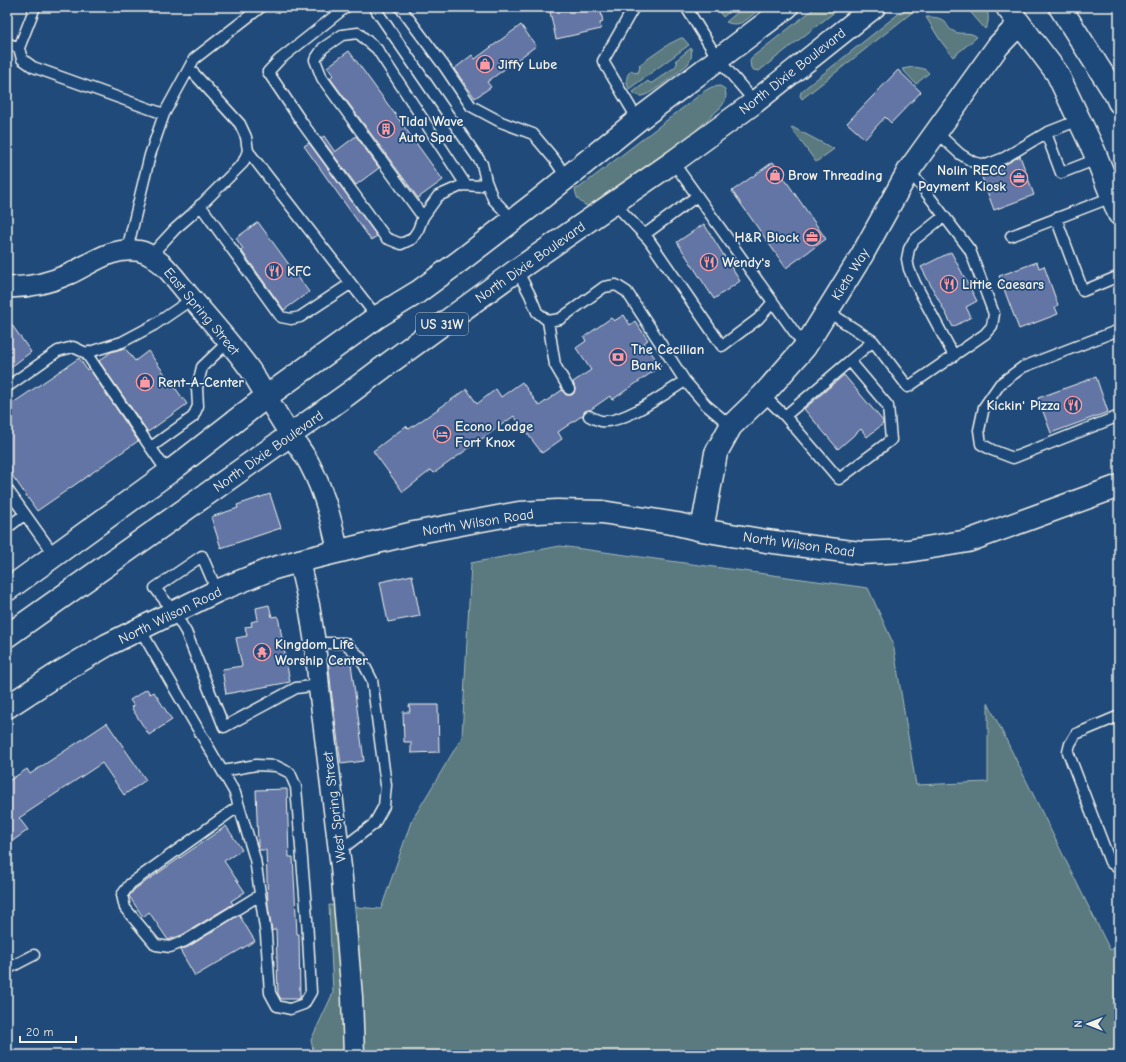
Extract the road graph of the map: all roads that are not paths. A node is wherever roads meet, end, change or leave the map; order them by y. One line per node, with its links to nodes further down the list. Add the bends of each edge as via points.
1 (35, 7): 13 (lane)
2 (261, 7): 15 (lane, via 194,59)
3 (346, 7): 35 (lane, via 279,60 268,72 386,238 401,244 412,239)
4 (374, 7): 28 (lane, via 482,164)
5 (400, 7): 27 (lane, via 471,106 501,122 533,134)
6 (634, 7): 19 (lane, via 603,61)
7 (686, 7): 14 (lane)
8 (786, 7): 14 (main road, US 31W)
9 (874, 7): 16 (main road, North Dixie Boulevard / US 31W)
10 (1060, 7): 17 (main road)
11 (1013, 15): 20 (main road, via 1056,73); 21 (main road, Kieta Way, via 998,46)
12 (7, 43): 13 (lane)
13 (19, 48): 18 (lane, via 22,59 33,67)
14 (718, 59): 16 (lane); 19 (main road, US 31W)
15 (189, 68): 18 (lane); 23 (lane, via 240,124 246,137)
16 (754, 102): 25 (main road, North Dixie Boulevard / US 31W)
17 (1119, 102)
18 (164, 114): 40 (lane, via 150,155)
19 (638, 120): 27 (main road, US 31W)
20 (1080, 120): 22 (lane); 24 (main road)
21 (936, 132): 22 (lane, via 960,154 973,162 986,165 1004,158); 26 (main road, Kieta Way)
22 (1046, 133): 24 (lane, via 1061,172)
23 (248, 151): 32 (lane, via 243,163); 44 (lane)
24 (1097, 158): 33 (main road)
25 (673, 162): 30 (lane); 31 (main road, North Dixie Boulevard / US 31W)
26 (909, 170): 34 (lane); 48 (main road, Kieta Way, via 862,255)
27 (567, 178): 37 (main road, US 31W)
28 (486, 181): 29 (lane, via 479,186); 37 (lane, via 493,199)
29 (466, 185): 35 (lane, via 438,196); 35 (lane, via 377,50 358,33 342,35 323,48 315,60 322,78)
30 (697, 196): 38 (lane); 47 (lane)
31 (614, 203): 38 (lane); 42 (main road, North Dixie Boulevard / US 31W)
32 (200, 205): 41 (lane); 44 (lane, via 281,316 291,319 300,317)
33 (1116, 206): 36 (lane)
34 (944, 216): 56 (lane, via 914,240 907,259 915,283); 56 (lane, via 970,250 994,314 992,326 985,334)
35 (423, 217)
36 (1056, 218): 39 (lane); 43 (lane, via 1083,291)
37 (513, 220): 49 (main road, US 31W, via 418,292)
38 (644, 235): 47 (lane, via 722,346 758,320)
39 (1011, 236)
40 (127, 250): 41 (street, East Spring Street, via 140,251); 45 (street, East Spring Street, via 113,252 52,281 17,288)
41 (150, 256): 46 (street, East Spring Street, via 163,265)
42 (517, 270): 50 (lane, via 537,312); 67 (main road, North Dixie Boulevard / US 31W)
43 (1119, 276)
44 (350, 284): 49 (lane)
45 (7, 287)
46 (192, 299): 53 (street, East Spring Street); 55 (lane, via 154,325 122,342)
47 (773, 302): 54 (lane)
48 (827, 311): 52 (lane); 54 (main road, Kieta Way)
49 (377, 318): 62 (main road, US 31W)
50 (548, 321): 58 (lane, via 560,319 604,287 616,284 627,292); 60 (lane, via 555,365)
51 (1119, 330): 65 (lane, via 1023,367 1000,384 984,407 979,430 981,444 1013,458)
52 (873, 341): 56 (lane, via 908,387); 57 (lane)
53 (228, 342): 62 (street, East Spring Street); 68 (lane, via 202,368 197,388 198,406 193,417)
54 (804, 347): 61 (main road, Kieta Way)
55 (86, 353): 59 (lane, via 73,347 58,351); 68 (lane)
56 (954, 356)
57 (850, 361): 64 (lane); 64 (lane, via 888,406 891,440 839,479)
58 (685, 381): 63 (lane, via 645,407 615,419 601,421); 66 (lane, via 706,405)
59 (7, 387)
60 (569, 389)
61 (763, 395): 64 (lane); 66 (main road, Kieta Way)
62 (266, 397): 67 (street); 69 (main road, US 31W)
63 (589, 416)
64 (785, 416)
65 (1119, 416)
66 (731, 426): 74 (main road, Kieta Way, via 716,453)
67 (290, 435): 75 (street, via 309,463 324,496); 82 (main road, North Dixie Boulevard / US 31W)
68 (151, 447): 69 (lane)
69 (168, 473): 76 (main road, US 31W)
70 (1119, 486): 74 (main road, North Wilson Road, via 968,541 908,551 860,552 766,541)
71 (7, 489): 72 (lane)
72 (25, 514): 73 (lane); 76 (lane)
73 (7, 528)
74 (702, 530): 75 (main road, North Wilson Road, via 602,512 519,513 414,533)
75 (338, 552): 77 (main road, North Wilson Road)
76 (54, 556): 78 (main road, US 31W)
77 (299, 561): 79 (main road, North Wilson Road, via 271,569); 83 (street, West Spring Street)
78 (7, 590)
79 (217, 591): 80 (main road, North Wilson Road); 80 (lane, via 202,556 155,588)
80 (174, 612): 81 (main road, North Wilson Road); 84 (lane, via 186,632 224,727 296,688)
81 (140, 629): 85 (main road, North Wilson Road, via 107,645); 87 (lane)
82 (7, 636)
83 (315, 643): 84 (street, West Spring Street); 89 (lane, via 345,643 360,657 372,680 386,785 384,806 374,824)
84 (319, 685): 89 (street, West Spring Street)
85 (7, 707)
86 (1119, 716): 90 (lane, via 1076,734 1068,752 1110,862)
87 (223, 771): 88 (lane); 91 (lane, via 256,765 276,766 290,773 296,787 311,992 304,1004 290,1009 277,1006 270,993)
88 (239, 806): 91 (lane, via 255,859); 91 (lane, via 130,884 122,895 126,908 156,945 170,947 185,941)
89 (339, 851): 94 (street, West Spring Street, via 352,997)
90 (1119, 869)
91 (260, 895)
92 (34, 955): 93 (lane)
93 (7, 968)
94 (354, 1055)

